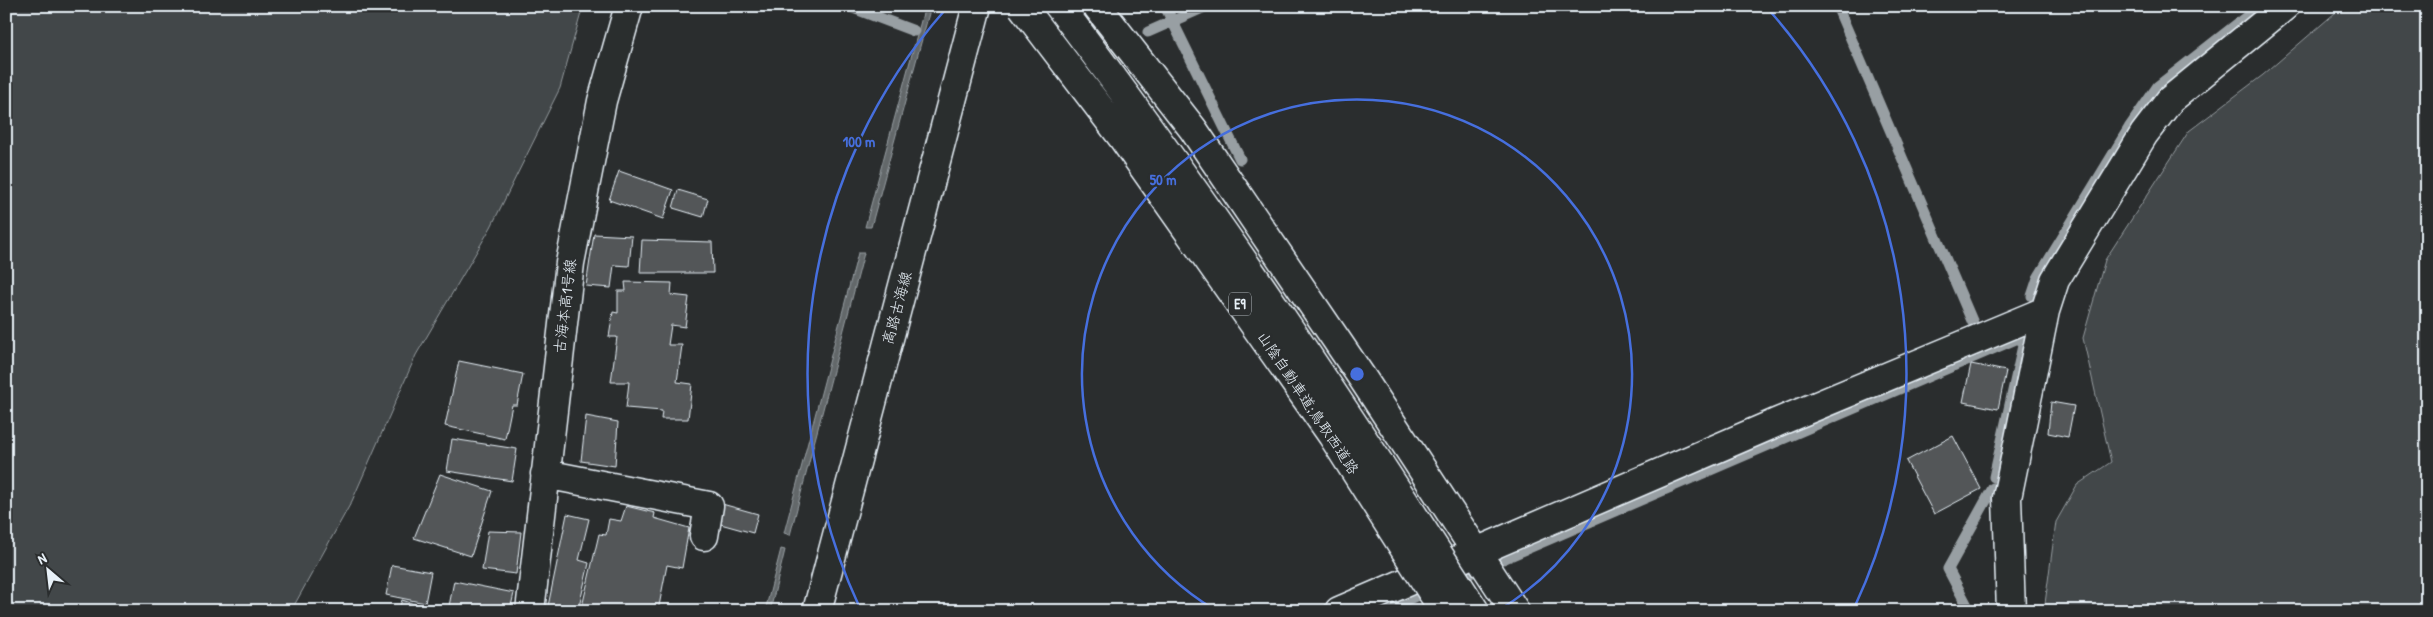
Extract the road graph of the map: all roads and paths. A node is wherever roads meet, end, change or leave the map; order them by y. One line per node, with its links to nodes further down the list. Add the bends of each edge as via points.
1 (629, 6): 8 (main road, 古海本高1号線, via 602,101 570,263)
2 (977, 6): 12 (main road, 高路古海線)
3 (1022, 6): 14 (main road, 山陰自動車道;鳥取西道路 / E9, bridge, via 1122,137 1332,435)
4 (1059, 6): 15 (main road, 山陰自動車道;鳥取西道路 / E9, bridge, via 1145,120 1353,420)
5 (1097, 6): 10 (main road, via 1193,129)
6 (2285, 6): 7 (main road, via 2170,100 2144,134 2055,280)
7 (2045, 311): 10 (main road); 17 (main road, via 2008,498)
8 (545, 474): 9 (main road, via 709,506); 11 (main road, 古海本高1号線)
9 (704, 536)
10 (1478, 551): 13 (main road); 16 (main road)
11 (530, 611)
12 (817, 611)
13 (1339, 611)
14 (1444, 611)
15 (1475, 611)
16 (1515, 611)
17 (2011, 611)

